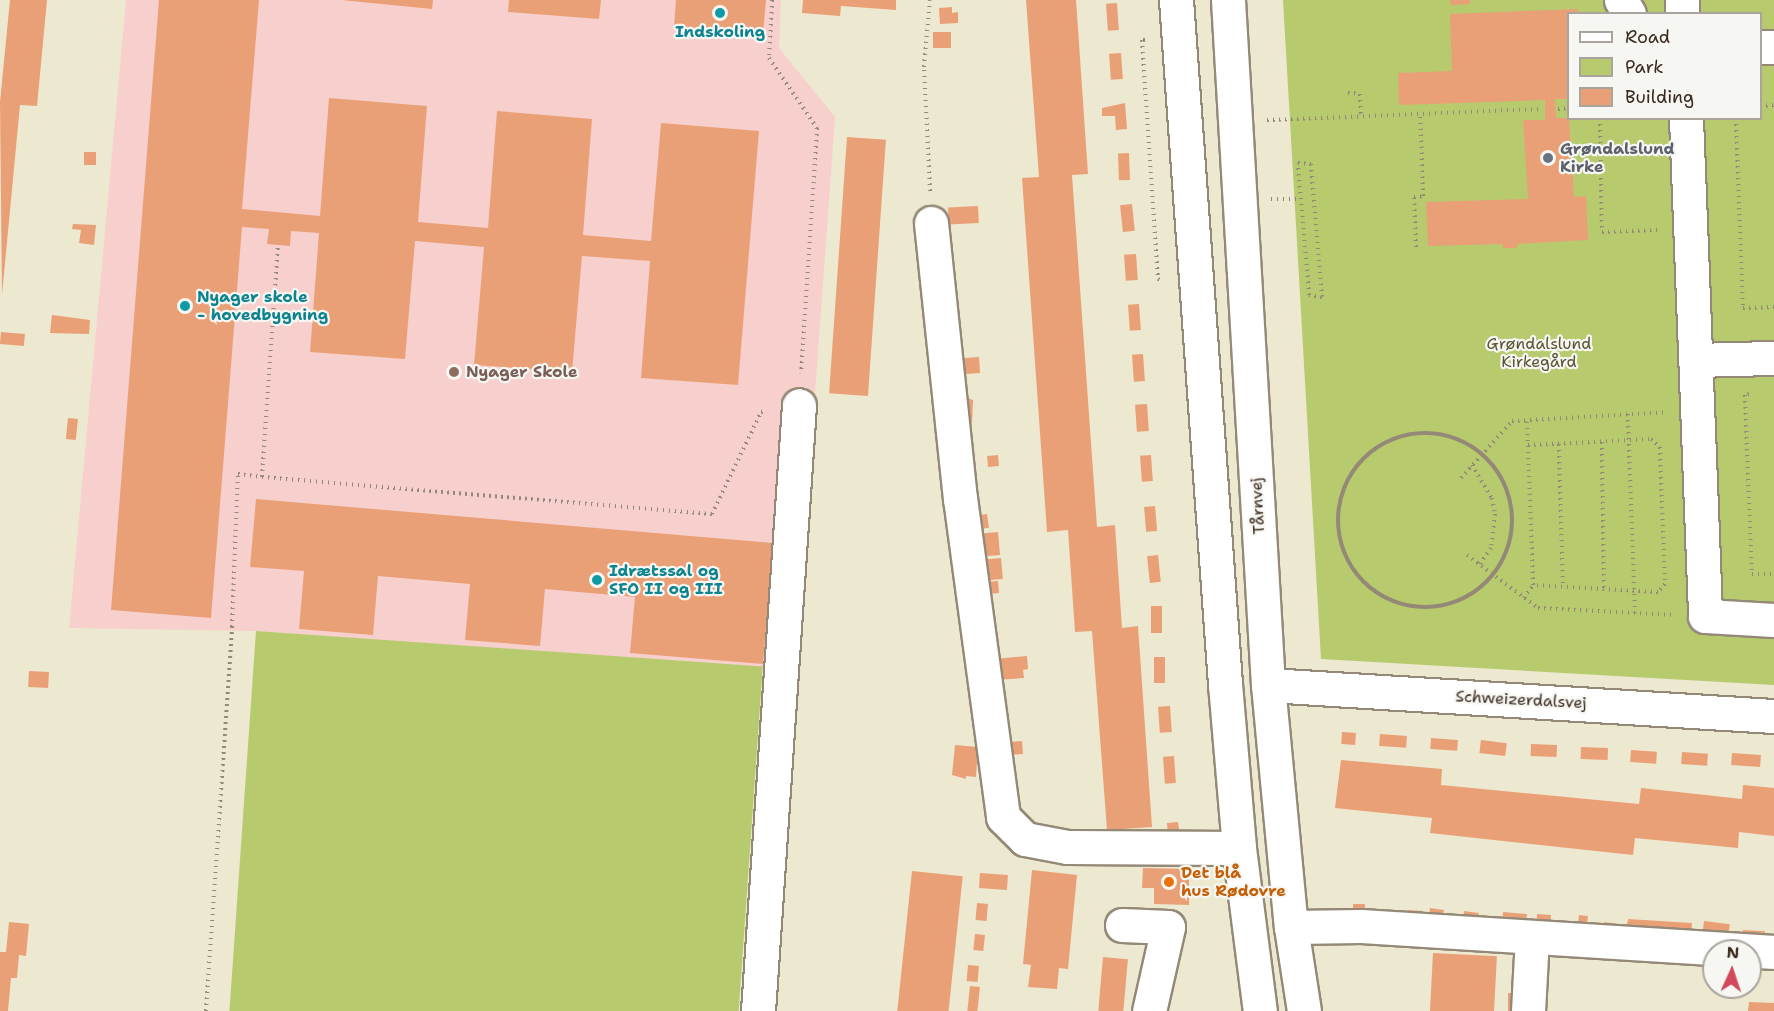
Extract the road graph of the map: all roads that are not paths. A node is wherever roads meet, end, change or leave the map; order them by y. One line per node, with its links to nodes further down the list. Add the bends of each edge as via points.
1 (1176, 0): 11 (street)
2 (1228, 0): 9 (street, Tårnvej)
3 (1686, 120): 6 (street)
4 (931, 223): 11 (street, via 960,498 1002,817 1024,839 1067,847)
5 (1774, 358): 6 (street)
6 (1695, 360): 8 (street, via 1705,616)
7 (800, 405): 16 (street)
8 (1774, 620)
9 (1268, 685): 10 (street, Schweizerdalsvej); 13 (street, Tårnvej)
10 (1774, 716)
11 (1239, 848): 18 (street)
12 (1122, 925): 17 (street, via 1168,927)
13 (1291, 927): 14 (street, via 1360,926); 19 (street, Tårnvej)
14 (1532, 937): 15 (street); 20 (street)
15 (1774, 952)
16 (758, 1011)
17 (1149, 1011)
18 (1260, 1011)
19 (1304, 1011)
20 (1528, 1011)

